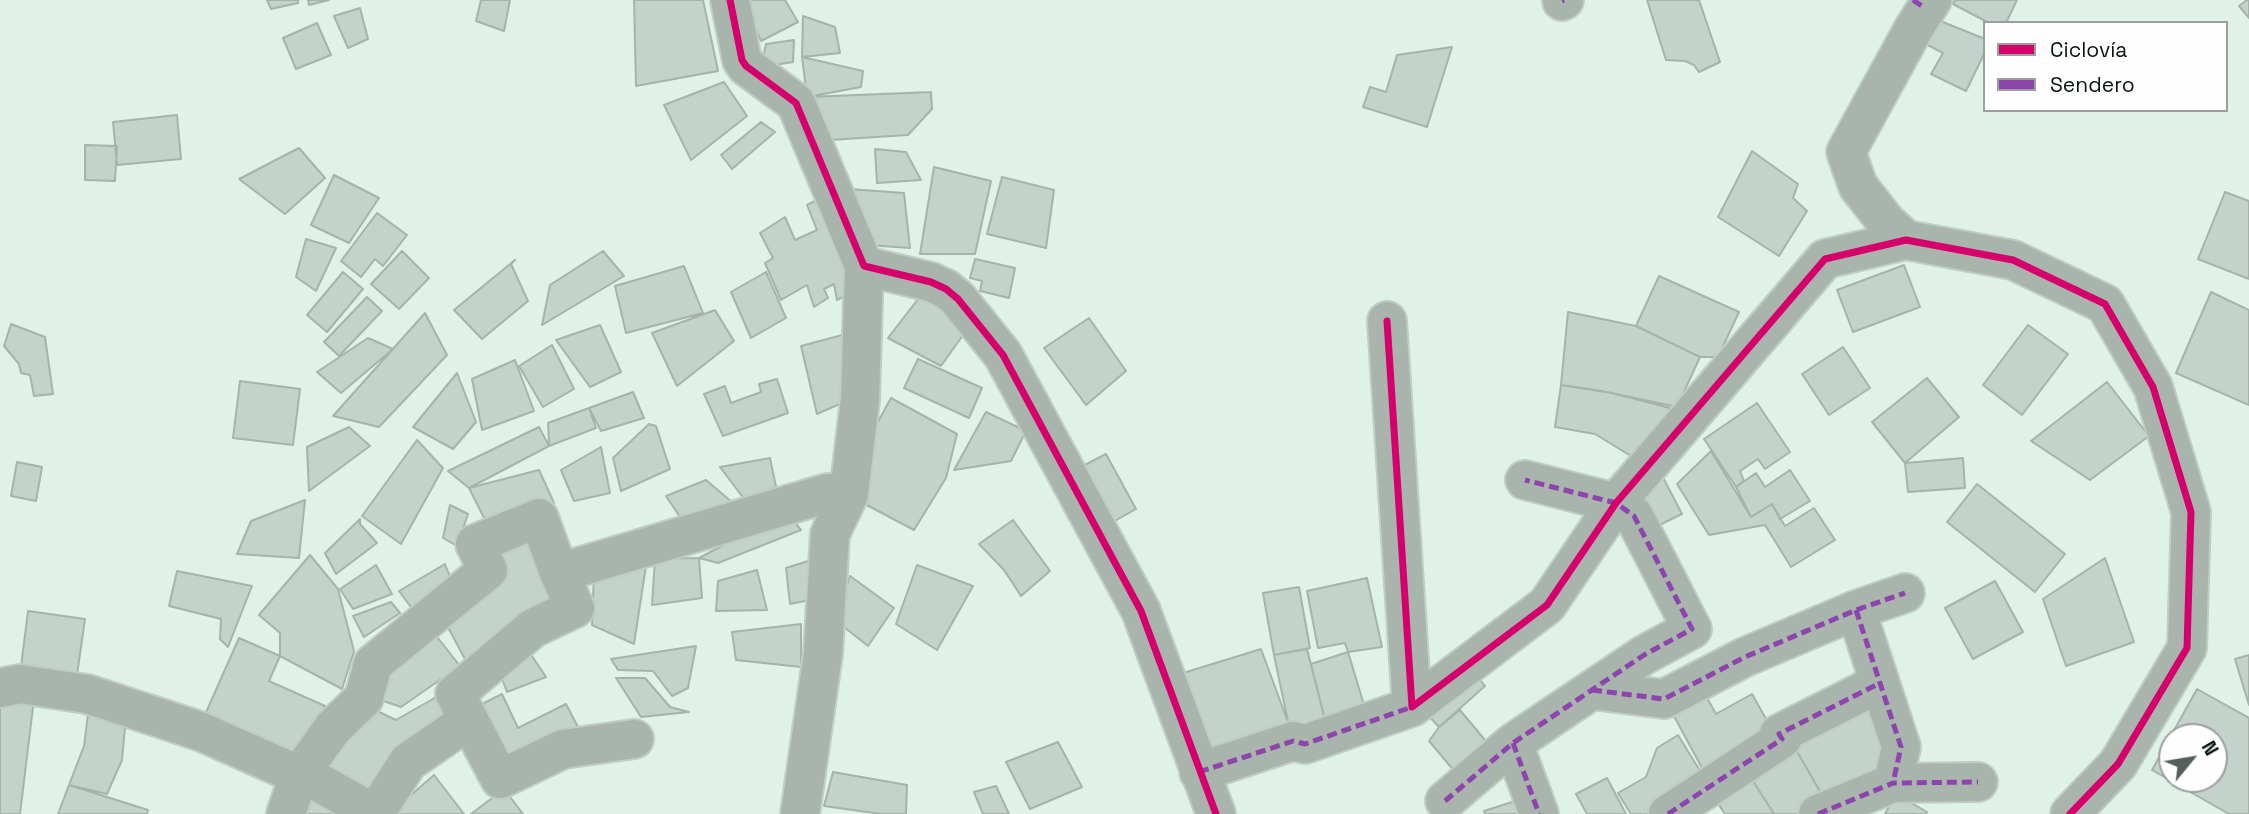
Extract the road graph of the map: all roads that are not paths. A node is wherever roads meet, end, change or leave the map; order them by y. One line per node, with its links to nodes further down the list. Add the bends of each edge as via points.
1 (730, 0): 4 (street, via 742,60 796,103)
2 (1923, 3): 3 (street, via 1846,152 1858,186)
3 (1906, 240): 8 (street, via 1825,259); 31 (street, via 2013,260 2105,304 2153,387 2191,512 2188,649 2118,764)
4 (864, 266): 7 (street, via 860,400); 19 (street, via 946,289 1003,355 1141,611)
5 (1387, 321): 15 (street)
6 (1525, 480): 8 (street)
7 (849, 494): 9 (street, via 828,493); 26 (street, via 830,534 823,654)
8 (1616, 503): 14 (street, via 1634,516 1692,629); 15 (street, via 1548,605)
9 (559, 573): 16 (street, via 575,608 533,628 455,694); 20 (street, via 539,518 475,544 488,570 373,664 364,698 333,728)
10 (1905, 593): 11 (street)
11 (1856, 610): 12 (street); 14 (street, via 1745,657 1664,699)
12 (1880, 682): 22 (street, via 1901,747); 29 (street, via 1779,734 1782,739)
13 (0, 688): 20 (street, via 20,684 87,694 202,732)
14 (1592, 690): 18 (street)
15 (1412, 707): 19 (street, via 1305,744 1293,741)
16 (469, 720): 17 (street, via 500,779 563,749); 25 (street, via 408,762)
17 (634, 739)
18 (1513, 743): 23 (street); 28 (street)
19 (1199, 772): 27 (street)
20 (299, 775): 24 (street); 25 (street)
21 (1978, 782): 22 (street)
22 (1893, 783): 30 (street)
23 (1445, 802)
24 (286, 814)
25 (375, 814)
26 (800, 814)
27 (1216, 814)
28 (1539, 814)
29 (1668, 814)
30 (1818, 814)
31 (2070, 814)

